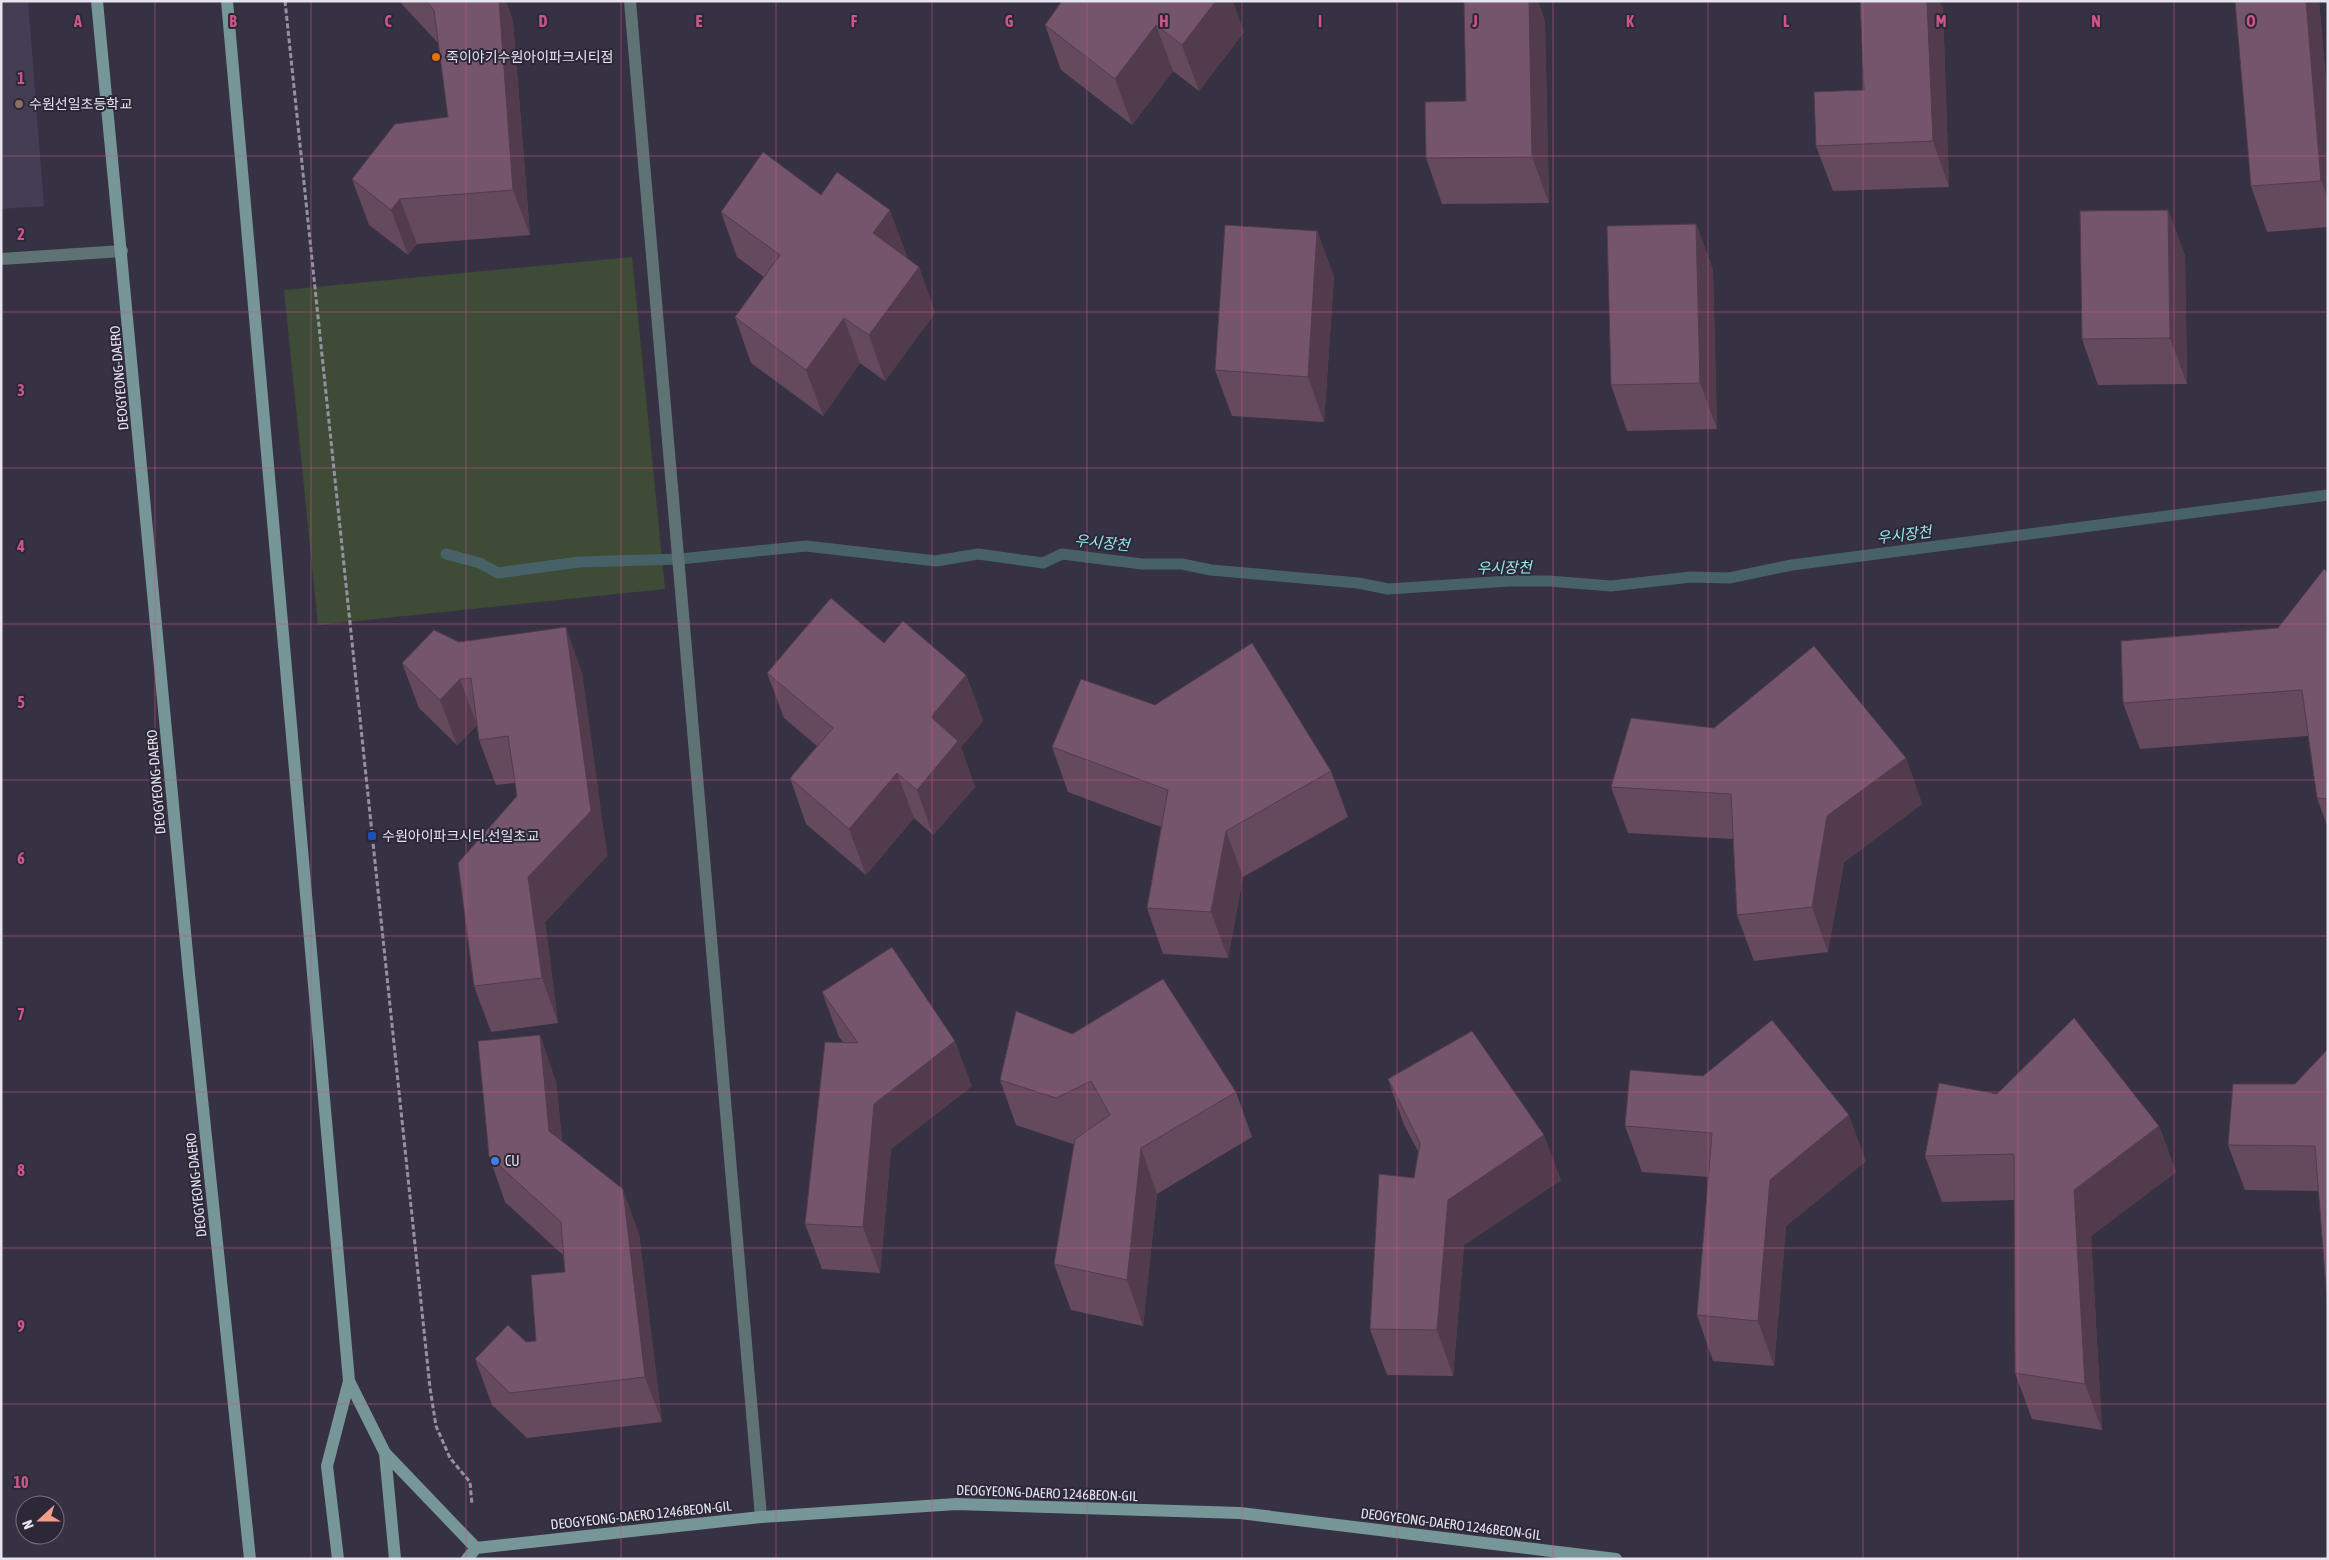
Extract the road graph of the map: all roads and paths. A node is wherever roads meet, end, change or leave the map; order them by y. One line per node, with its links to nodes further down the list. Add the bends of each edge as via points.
1 (96, 1): 5 (main road, DEOGYEONG-DAERO)
2 (226, 1): 7 (main road)
3 (285, 1): 9 (path, via 430,1388 436,1426 450,1458)
4 (630, 1): 10 (street)
5 (122, 251): 6 (street); 12 (main road, DEOGYEONG-DAERO, via 189,974)
6 (1, 259)
7 (349, 1380): 8 (main road); 13 (main road, via 327,1466)
8 (385, 1453): 11 (main road); 14 (main road)
9 (470, 1482)
10 (761, 1517): 11 (main road, DEOGYEONG-DAERO 1246BEON-GIL); 16 (main road, DEOGYEONG-DAERO 1246BEON-GIL, via 956,1504 1240,1514)
11 (476, 1548): 15 (main road)
12 (250, 1559)
13 (338, 1559)
14 (395, 1559)
15 (467, 1559)
16 (1616, 1559)

